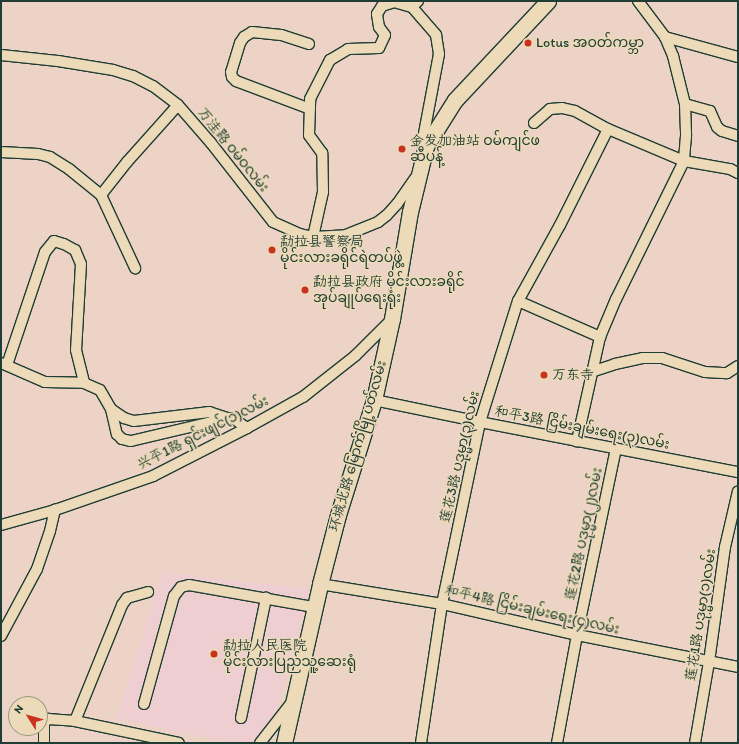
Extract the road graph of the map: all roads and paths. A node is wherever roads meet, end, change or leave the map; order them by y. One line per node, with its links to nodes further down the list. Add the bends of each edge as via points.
1 (548, 1): 14 (street, 环城北路 မြောက်မြို့ပတ်လမ်း, via 454,100)
2 (638, 1): 4 (street)
3 (413, 3): 10 (street, via 394,2 382,6 377,14 379,27 385,35 379,48 348,49 330,60 310,99); 14 (street, via 436,35 439,54 423,139)
4 (665, 37): 7 (street); 8 (street, via 673,56)
5 (309, 44): 10 (street, via 281,35 252,32 240,43 231,72 236,81)
6 (1, 55): 9 (street, 万洼路 ဝမ်ဝလမ်း, via 113,70 153,86)
7 (738, 57)
8 (685, 104): 13 (street, via 710,111 717,127); 16 (street)
9 (178, 105): 19 (street); 20 (street, 万洼路 ဝမ်ဝလမ်း, via 273,222)
10 (310, 109): 20 (street, via 309,135 322,153 322,192)
11 (534, 123): 12 (street, via 550,109 562,108 575,111)
12 (608, 129): 16 (street); 22 (street, 莲花3路 ပဒုမ္မာ(၃)လမ်း)
13 (738, 136)
14 (426, 146): 17 (street, 环城北路 မြောက်မြို့ပတ်လမ်း)
15 (1, 152): 19 (street, via 50,157)
16 (684, 162): 18 (street, via 730,169); 24 (street, via 616,299)
17 (420, 171): 20 (street, 万洼路 ဝမ်ဝလမ်း, via 397,204 378,222 346,235); 23 (street, 环城北路 မြောက်မြို့ပတ်လမ်း, via 410,212)
18 (738, 173)
19 (101, 195): 21 (street)
20 (313, 237)
21 (135, 268)
22 (518, 301): 24 (street); 32 (street, 莲花3路 ပဒုမ္မာ(၃)လမ်း)
23 (392, 319): 29 (street, 环城北路 မြောက်မြို့ပတ်လမ်း); 33 (street, 兴平1路 ရှင်းဖျင်(၁)လမ်း, via 355,356 303,397)
24 (600, 337): 27 (street)
25 (4, 364): 28 (street, via 45,382); 28 (street, via 45,252 54,241 75,250 81,264 76,350)
26 (738, 366): 27 (street, via 727,372 705,372 662,358 643,358)
27 (592, 372): 34 (street)
28 (84, 383): 30 (street, via 100,390)
29 (374, 400): 32 (street, 和平3路 ငြိမ်းချမ်းရေး(၃)လမ်း); 40 (street, 环城北路 မြောက်မြို့ပတ်လမ်း, via 338,515)
30 (111, 409): 31 (street, via 134,421 209,412); 31 (street, via 117,434 131,441)
31 (228, 418): 33 (street)
32 (480, 422): 34 (street, 和平3路 ငြိမ်းချမ်းရေး(၃)လမ်း); 43 (street, 莲花3路 ပဒုမ္မာ(၃)လမ်း)
33 (247, 428): 38 (street, 兴平1路 ရှင်းဖျင်(၁)လမ်း, via 152,476)
34 (577, 441): 35 (street, 和平3路 ငြိမ်းချမ်းရေး(၃)လမ်း)
35 (616, 449): 36 (street, 和平3路 ငြိမ်းချမ်းရေး(၃)လမ်း); 45 (street, 莲花2路 ပဒုမ္မာ(၂)လမ်း)
36 (738, 472)
37 (738, 491): 47 (street, 莲花1路 ပဒုမ္မာ(၁)လမ်း, via 725,547)
38 (55, 510): 39 (street, 兴平1路 ရှင်းဖျင်(၁)လမ်း); 46 (street, via 37,569)
39 (1, 525)
40 (320, 584): 43 (street, 和平4路 ငြိမ်းချမ်းရေး(၄)လမ်း); 44 (street, 环城北路 မြောက်မြို့ပတ်လမ်း)
41 (148, 592): 52 (street, via 127,598 122,604)
42 (266, 598): 44 (street); 50 (street, via 189,585 181,587 174,596); 51 (street)
43 (442, 604): 45 (street, 和平4路 ငြိမ်းချမ်းရေး(၄)လမ်း); 57 (street, 莲花3路 ပဒုမ္မာ(၃)လမ်း)
44 (314, 607): 49 (street, 环城北路 မြောက်မြို့ပတ်လမ်း)
45 (577, 635): 47 (street, 和平4路 ငြိမ်းချမ်းရေး(၄)လမ်း); 58 (street, 莲花2路 ပဒုမ္မာ(၂)လမ်း)
46 (1, 636)
47 (709, 662): 48 (street, 和平4路 ငြိမ်းချမ်းရေး(၄)လမ်း); 59 (street, 莲花1路 ပဒုမ္မာ(၁)လမ်း)
48 (738, 667)
49 (294, 700): 55 (street); 56 (street, 环城北路 မြောက်မြို့ပတ်လမ်း)
50 (144, 704)
51 (241, 718)
52 (75, 721): 53 (street, via 48,719 44,724); 54 (street)
53 (44, 743)
54 (180, 743)
55 (260, 743)
56 (284, 743)
57 (421, 743)
58 (557, 743)
59 (694, 743)

